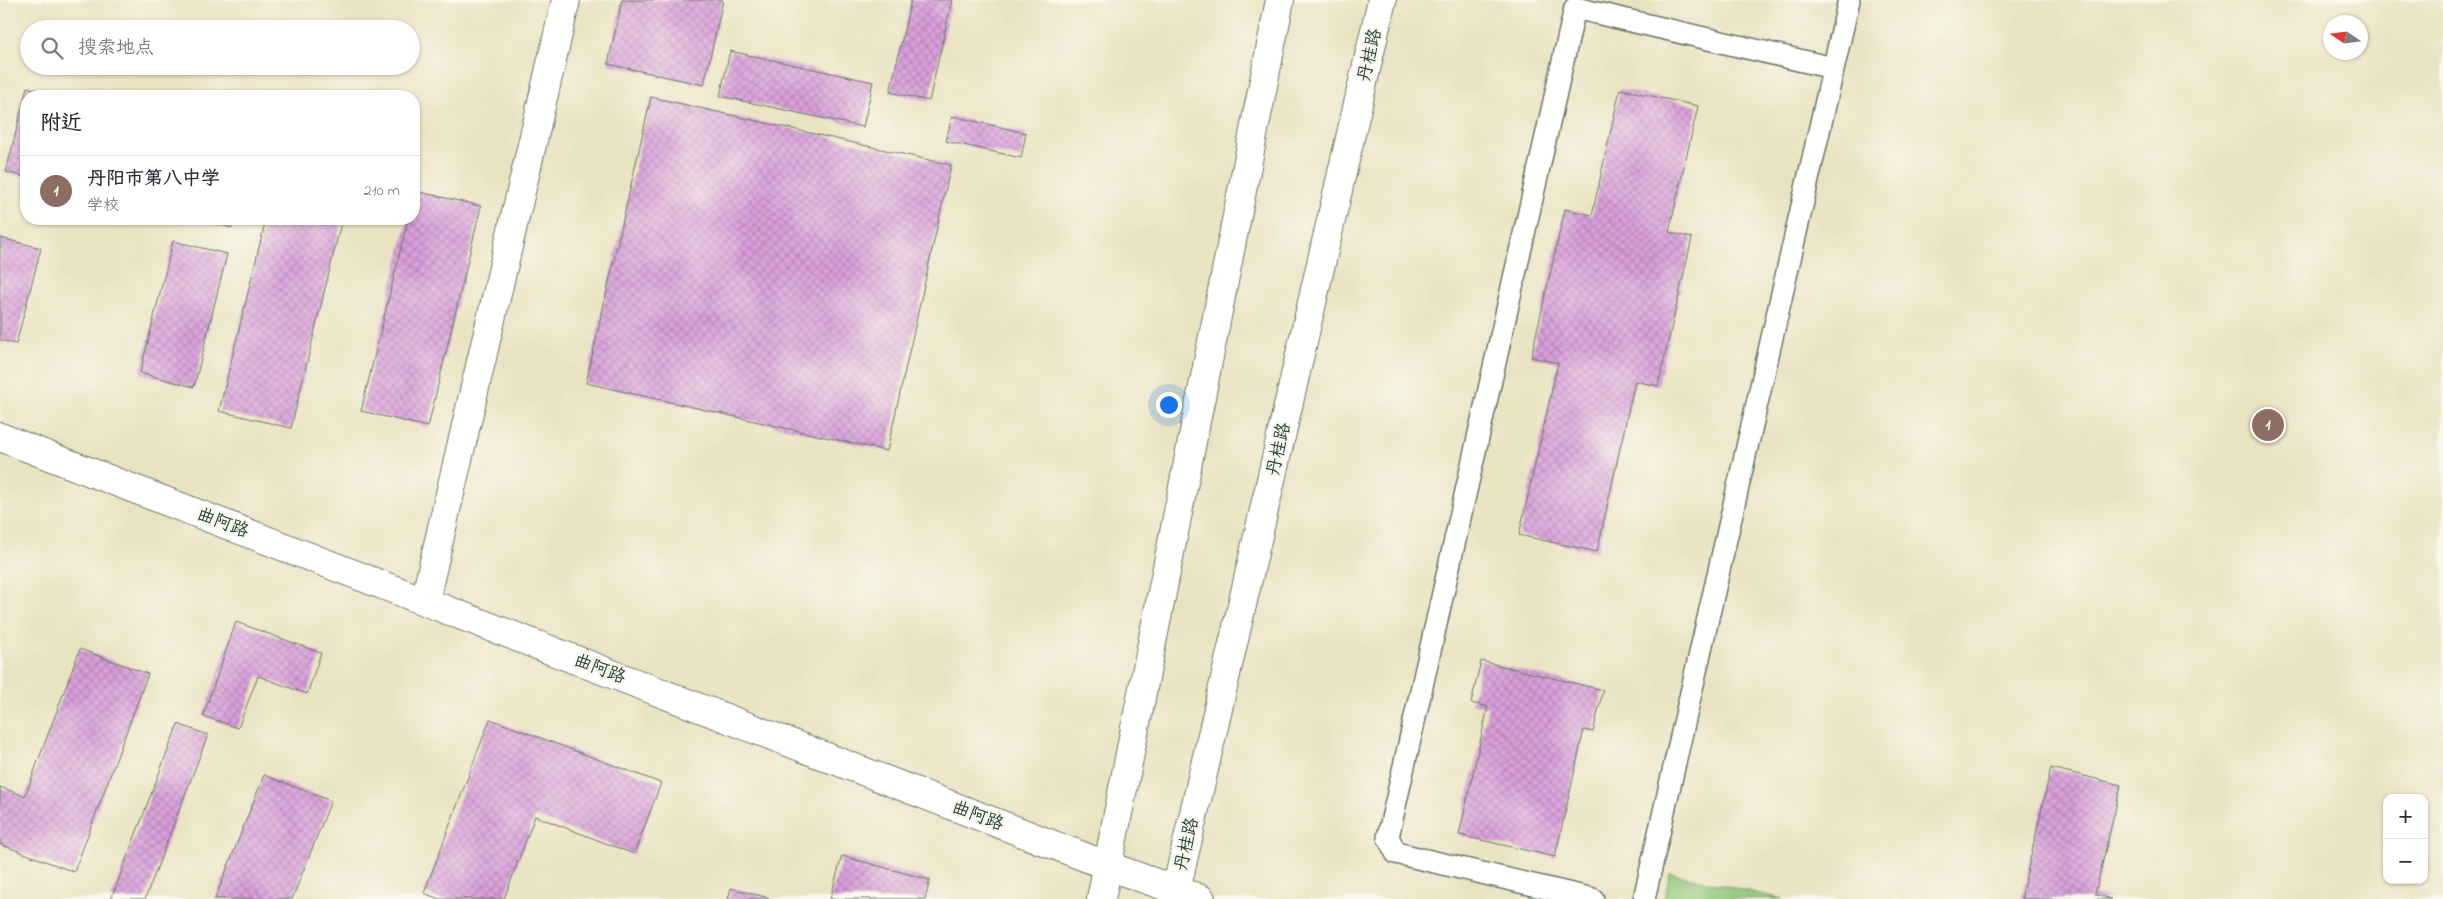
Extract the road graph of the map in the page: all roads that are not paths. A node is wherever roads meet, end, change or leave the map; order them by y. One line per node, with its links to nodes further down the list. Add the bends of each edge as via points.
1 (566, 0): 7 (street)
2 (1280, 0): 8 (street)
3 (1382, 0): 9 (street, 丹桂路)
4 (1849, 0): 5 (lane)
5 (1834, 68): 12 (lane, via 1575,8 1388,837 1396,854); 13 (lane)
6 (0, 437): 7 (street, 曲阿路)
7 (425, 600): 8 (street, 曲阿路)
8 (1108, 866): 9 (street, 曲阿路); 10 (street)
9 (1175, 894): 11 (street, 曲阿路)
10 (1101, 899)
11 (1201, 899)
12 (1593, 899)
13 (1644, 899)

